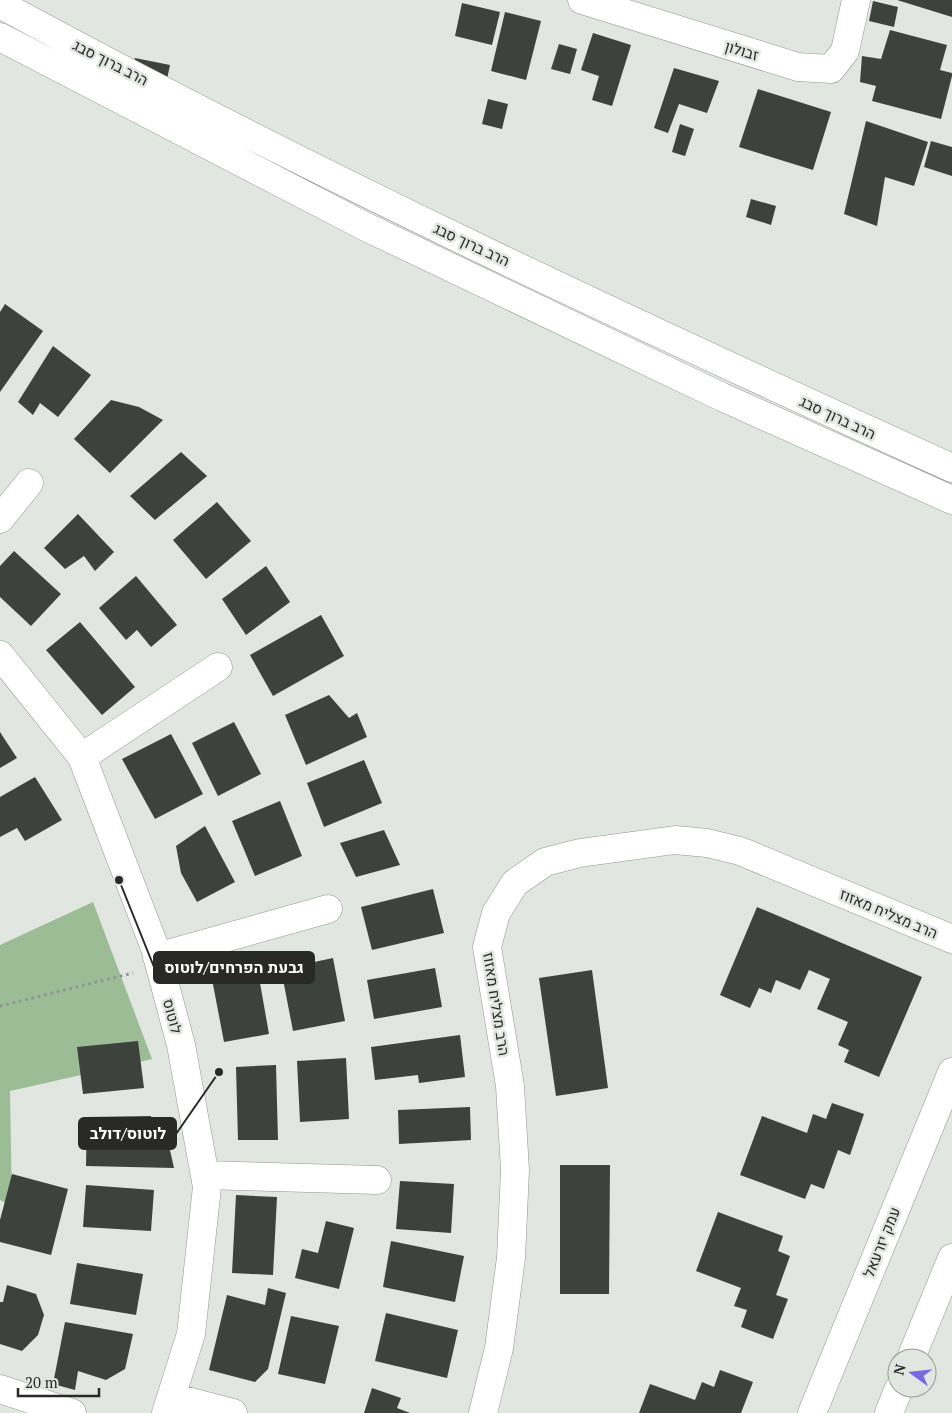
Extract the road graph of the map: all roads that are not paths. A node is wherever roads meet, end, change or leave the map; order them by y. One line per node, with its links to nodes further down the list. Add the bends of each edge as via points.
1 (582, 0): 2 (street, זבולון, via 798,67 831,69 845,51)
2 (856, 0)
3 (0, 4): 5 (street, הרב ברוך סבג, via 379,200)
4 (0, 37): 7 (street, הרב ברוך סבג, via 366,227 722,397)
5 (952, 468)
6 (29, 483): 8 (street)
7 (952, 500)
8 (0, 519)
9 (0, 655): 11 (street, לוטוס)
10 (218, 667): 11 (street)
11 (82, 757): 14 (street, לוטוס)
12 (328, 909): 14 (street)
13 (952, 939): 25 (street, הרב מצליח מאזוז, via 740,851 707,843 675,840 580,853 545,862 515,883 496,913 487,947 510,1086 515,1170 511,1258 499,1348)
14 (159, 962): 16 (street, לוטוס, via 181,1045)
15 (952, 1072): 26 (street, עמק יזרעאל)
16 (205, 1175): 17 (street); 22 (street, לוטוס, via 207,1187 191,1334)
17 (378, 1180)
18 (952, 1258): 19 (street)
19 (915, 1348)
20 (0, 1389): 23 (street)
21 (895, 1398): 27 (street)
22 (169, 1405): 24 (street)
23 (72, 1413)
24 (233, 1413)
25 (483, 1413)
26 (812, 1413)
27 (889, 1413)

